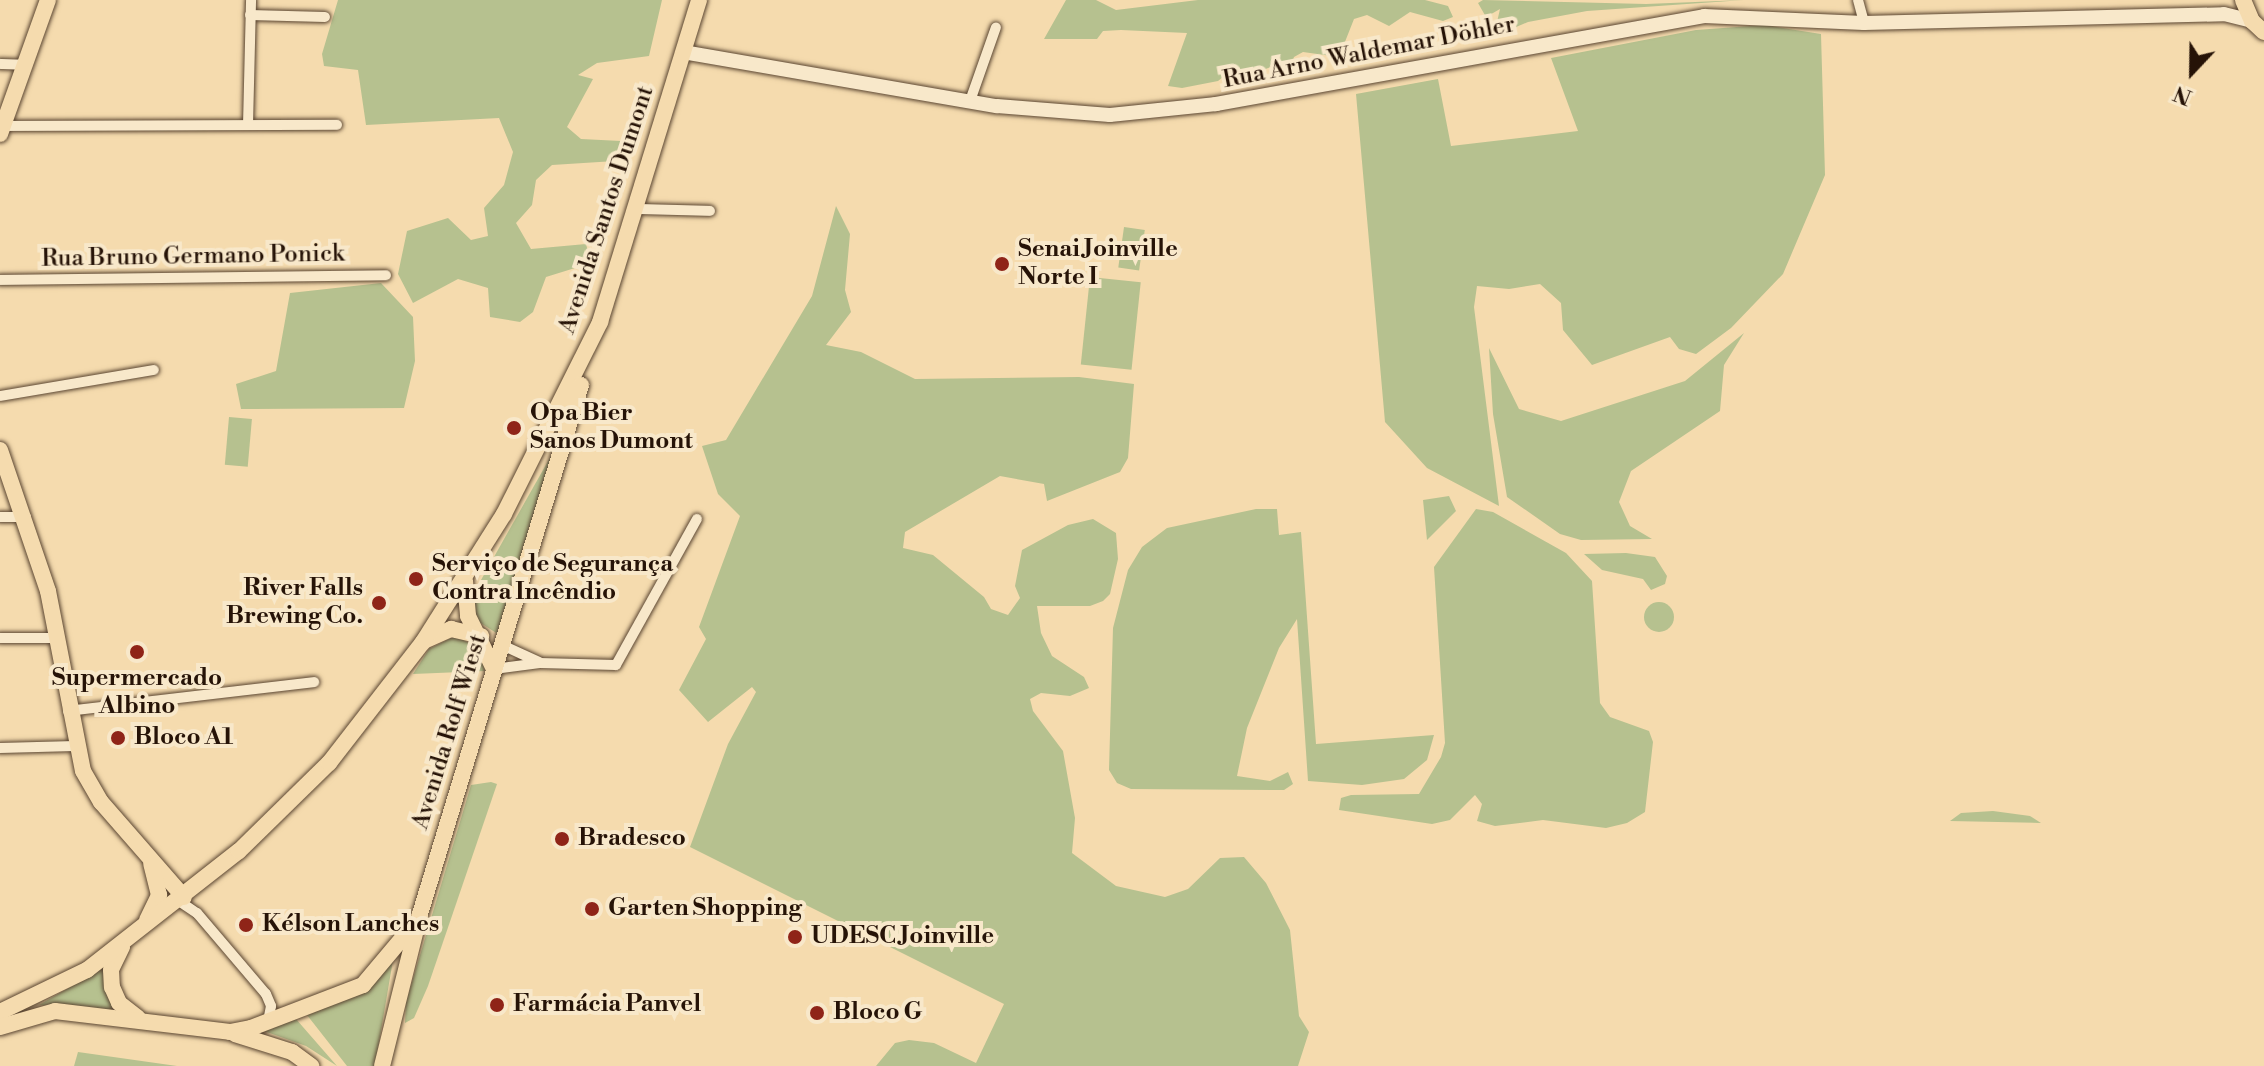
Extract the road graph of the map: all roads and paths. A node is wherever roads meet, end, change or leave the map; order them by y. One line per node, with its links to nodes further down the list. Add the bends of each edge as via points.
1 (48, 0): 14 (main road)
2 (251, 0): 6 (street)
3 (699, 0): 12 (main road, Avenida Santos Dumont)
4 (1858, 0): 9 (street)
5 (2240, 0): 7 (main road, Rua Arno Waldemar Döhler); 11 (main road)
6 (250, 15): 8 (street); 16 (street)
7 (2211, 15): 9 (main road, Rua Arno Waldemar Döhler); 11 (main road, Rua Arno Waldemar Döhler)
8 (325, 17)
9 (1864, 23): 15 (main road, Rua Arno Waldemar Döhler, via 1732,15 1682,18 1146,112 1067,114)
10 (996, 27): 15 (street)
11 (2259, 31)
12 (683, 52): 15 (main road, Rua Arno Waldemar Döhler); 19 (main road, Avenida Santos Dumont)
13 (0, 64): 14 (street)
14 (25, 65): 18 (main road)
15 (970, 101)
16 (248, 125): 17 (street); 18 (street)
17 (337, 125)
18 (1, 130)
19 (635, 209): 20 (street); 23 (main road, Avenida Santos Dumont)
20 (710, 211)
21 (386, 275): 22 (street, Rua Bruno Germano Ponick)
22 (0, 280)
23 (600, 322): 30 (main road, Avenida Santos Dumont, via 549,431); 35 (main road, Avenida Rolf Wiest)
24 (154, 370): 25 (street)
25 (0, 396)
26 (0, 450): 28 (main road)
27 (0, 517): 28 (street)
28 (26, 517): 33 (main road)
29 (697, 519): 36 (street, via 616,665)
30 (465, 579): 31 (main road, via 466,607); 34 (main road, Avenida Santos Dumont)
31 (476, 634): 34 (main road, via 451,629); 35 (main road); 37 (main road)
32 (0, 638): 33 (street)
33 (58, 638): 39 (main road)
34 (423, 642): 43 (main road, Avenida Santos Dumont, via 305,790)
35 (502, 645): 36 (street); 37 (main road, Avenida Rolf Wiest)
36 (540, 663): 37 (street)
37 (494, 669): 44 (main road, Avenida Rolf Wiest)
38 (314, 682): 39 (street)
39 (68, 711): 40 (main road)
40 (75, 746): 41 (street); 42 (main road, via 94,791)
41 (0, 748)
42 (148, 855): 43 (main road); 46 (main road, via 159,889 155,910)
43 (182, 899): 45 (main road, Avenida Santos Dumont); 49 (street, via 266,994 271,1006)
44 (420, 914): 49 (main road, via 395,953 363,985); 52 (main road, Avenida Rolf Wiest)
45 (123, 946): 46 (main road, Avenida Santos Dumont); 48 (main road, via 111,970 112,987 125,1010)
46 (87, 970): 47 (main road, Avenida Santos Dumont)
47 (3, 1021): 48 (main road, via 55,1011)
48 (143, 1021): 50 (main road)
49 (267, 1023): 50 (main road)
50 (230, 1032): 51 (main road, via 292,1052)
51 (311, 1066)
52 (382, 1066)

